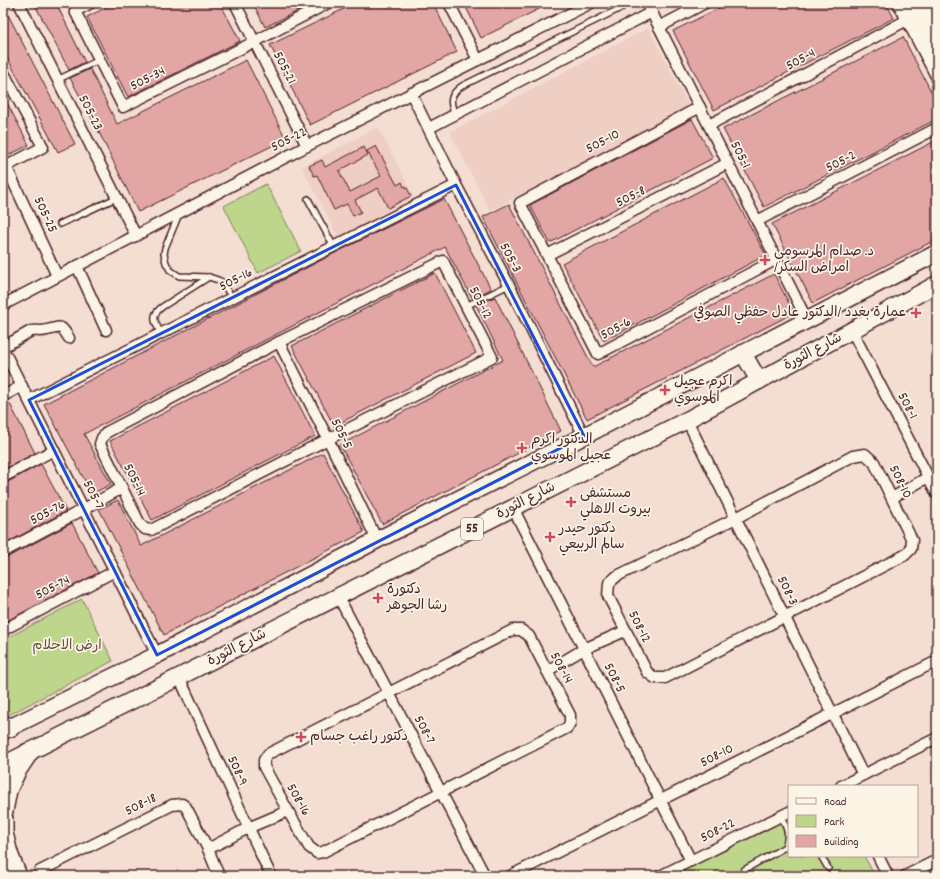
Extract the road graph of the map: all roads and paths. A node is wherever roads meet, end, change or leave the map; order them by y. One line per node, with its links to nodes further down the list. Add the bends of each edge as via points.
1 (19, 3): 22 (street, 505-23)
2 (91, 3): 18 (street, 505-34, via 75,11)
3 (235, 3): 16 (street, 505-21)
4 (328, 3): 16 (street)
5 (450, 3): 19 (street)
6 (590, 3): 19 (street, 505-22)
7 (705, 3): 15 (street)
8 (898, 3): 13 (street)
9 (911, 3): 17 (main road)
10 (927, 3): 14 (main road)
11 (621, 8): 25 (lane, via 462,86 455,91 452,98 451,106)
12 (650, 8): 15 (street, 505-1); 25 (street)
13 (907, 20): 21 (street); 26 (street, 505-4)
14 (937, 23)
15 (659, 27): 24 (street, 505-1)
16 (254, 42): 18 (street, 505-34, via 123,107); 29 (street, 505-21)
17 (937, 53)
18 (99, 60): 22 (lane)
19 (478, 60): 23 (street, 505-22)
20 (3, 71): 31 (street, via 43,147)
21 (937, 78)
22 (58, 80): 33 (street, 505-23)
23 (411, 93): 27 (street, 505-3); 29 (street, 505-22)
24 (700, 107): 26 (street, 505-1); 35 (street, 505-10)
25 (455, 114): 27 (street)
26 (709, 125): 30 (street, 505-1)
27 (429, 128): 32 (street, 505-3)
28 (937, 128): 37 (street, 505-2)
29 (308, 146): 36 (street, 505-22)
30 (728, 163): 37 (street, 505-1); 42 (street, 505-8)
31 (5, 167): 45 (street, 505-25)
32 (456, 185): 40 (street, 505-16); 48 (street, 505-3)
33 (116, 198): 38 (lane); 39 (street, 505-23)
34 (308, 199): 40 (lane)
35 (520, 203): 42 (street, 505-6)
36 (180, 212): 39 (street, 505-22); 46 (lane, via 165,248 166,263 170,270 179,276)
37 (757, 221): 43 (street, 505-1)
38 (60, 224)
39 (136, 236): 44 (street, 505-22)
40 (334, 247): 49 (street, 505-16)
41 (937, 253): 52 (main road, 55)
42 (547, 255): 43 (street, 505-6, via 598,354)
43 (776, 259): 52 (street, 505-1)
44 (77, 266): 45 (street, 505-22); 53 (street)
45 (58, 276): 50 (street, 505-22)
46 (209, 277): 49 (lane, via 222,282); 55 (lane, via 157,311 154,321)
47 (937, 284): 54 (main road, شارع الثورة / 55)
48 (509, 285): 51 (lane); 65 (street, 505-3)
49 (232, 298): 55 (street, 505-16)
50 (3, 305)
51 (466, 306): 57 (street, 505-12, via 444,261); 66 (street, 505-12, via 492,357)
52 (807, 320): 59 (main road, 55)
53 (106, 330)
54 (852, 330): 60 (main road, شارع الثورة / 55); 69 (street, 508-1)
55 (161, 334): 63 (street, 505-16)
56 (69, 338): 58 (street, via 60,327 45,331 36,330)
57 (279, 342): 66 (street, 505-5); 70 (street, 505-14, via 107,432 100,444)
58 (3, 348): 61 (street, 505-7)
59 (744, 353): 60 (main road); 65 (main road, 55)
60 (759, 381): 64 (main road, شارع الثورة / 55)
61 (22, 386): 62 (street); 63 (street, 505-7)
62 (3, 396)
63 (29, 400): 67 (street, 505-7)
64 (687, 420): 72 (main road, شارع الثورة / 55); 74 (street, 508-3)
65 (584, 436): 75 (main road, 55)
66 (328, 439): 70 (street, 505-14, via 152,530 145,529 140,524); 75 (street, 505-5)
67 (54, 450): 68 (street); 73 (street, 505-7)
68 (3, 476)
69 (934, 485): 71 (street)
70 (122, 488): 73 (street, 505-76)
71 (892, 498): 74 (street, 508-10, via 874,462 865,454 853,456); 79 (street, 508-10, via 912,540 911,549 905,555)
72 (513, 508): 78 (main road, شارع الثورة / 55); 82 (street, 508-5)
73 (84, 509): 76 (street, 505-76); 77 (street, 505-7)
74 (736, 518): 79 (street, 508-3); 81 (street, 508-12, via 616,576 609,583 608,596)
75 (377, 540): 83 (main road, 55)
76 (3, 552)
77 (115, 571): 80 (street, 505-74); 83 (street, 505-7)
78 (338, 596): 86 (main road, شارع الثورة / 55); 87 (street, 508-7)
79 (784, 617): 81 (street, 508-12, via 664,678 655,678 647,672); 88 (street, 508-3)
80 (3, 630)
81 (625, 631): 82 (street)
82 (584, 649): 85 (street); 96 (street, 508-5)
83 (157, 655): 89 (main road, 55)
84 (937, 661): 88 (street, 508-10)
85 (547, 671): 87 (street, 508-14, via 529,636 521,630 513,630); 95 (street, 508-14, via 570,715 570,723 566,728)
86 (179, 678): 91 (main road, شارع الثورة / 55); 101 (street, 508-9)
87 (389, 693): 95 (street, 508-7); 98 (street, 508-16, via 268,754 264,760 264,767)
88 (833, 714): 93 (street, 508-3); 96 (street, 508-10)
89 (6, 728)
90 (937, 738): 93 (street)
91 (28, 753): 92 (main road, شارع الثورة / 55); 97 (highway, via 7,790)
92 (3, 765)
93 (863, 775): 94 (street)
94 (843, 785)
95 (441, 792): 98 (street, 508-16, via 324,852 317,853 309,847); 115 (street, 508-7)
96 (660, 800): 107 (street, 508-5); 116 (street, 508-10)
97 (3, 811)
98 (288, 811): 101 (street)
99 (785, 814): 107 (street, 508-22); 109 (lane, via 788,832 785,848)
100 (3, 818): 102 (highway)
101 (248, 828): 103 (street); 114 (street, 508-9)
102 (6, 848): 112 (highway)
103 (208, 848): 111 (street, 508-18, via 186,808 182,804 172,805); 113 (street, 508-18)
104 (822, 857): 108 (lane)
105 (878, 857): 118 (street)
106 (937, 860): 119 (street)
107 (691, 861): 110 (street, 508-22)
108 (828, 868)
109 (744, 870)
110 (675, 873): 117 (street, 508-22)
111 (41, 874)
112 (17, 876)
113 (220, 876)
114 (271, 876)
115 (485, 876)
116 (510, 876)
117 (660, 876)
118 (888, 876)
119 (905, 876)

